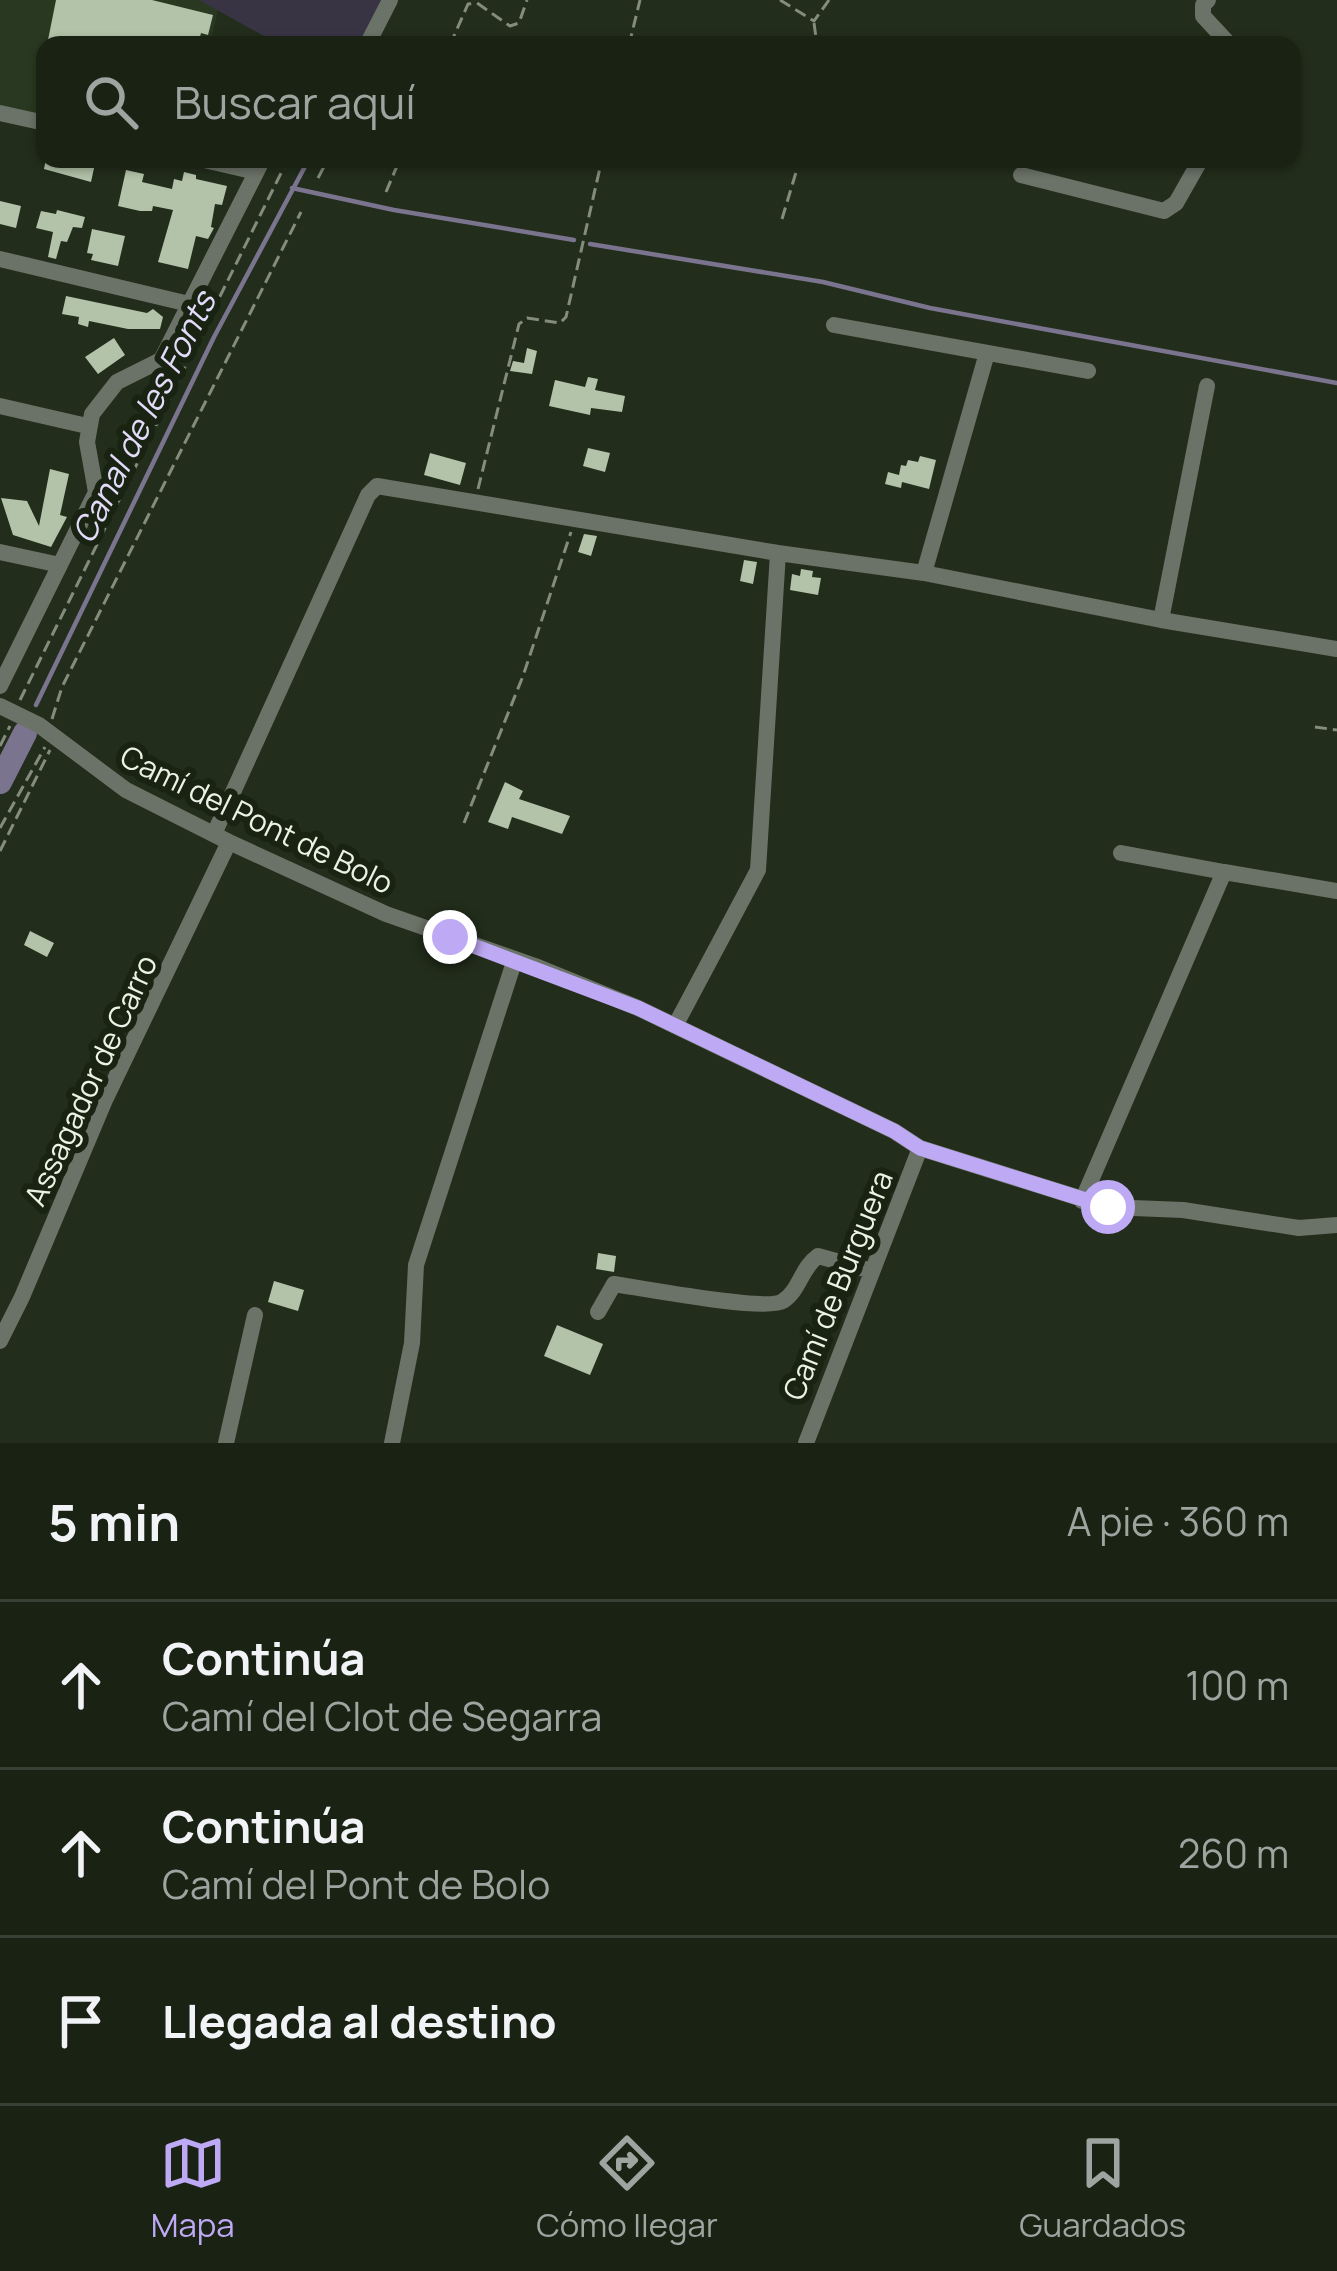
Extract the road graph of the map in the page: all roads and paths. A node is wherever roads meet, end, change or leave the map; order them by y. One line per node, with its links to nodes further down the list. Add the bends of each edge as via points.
1 (390, 0): 9 (street)
2 (527, 0): 7 (path, via 510,26)
3 (640, 0): 11 (path)
4 (779, 0): 8 (path)
5 (829, 0): 8 (path)
6 (1208, 0): 13 (street, via 1203,16)
7 (472, 2): 10 (path)
8 (814, 21): 12 (path)
9 (372, 36)
10 (455, 36)
11 (631, 36)
12 (816, 36)
13 (1222, 36)
14 (0, 113): 15 (street)
15 (36, 121)
16 (259, 168): 29 (street)
17 (284, 168): 45 (path)
18 (323, 168): 24 (path)
19 (396, 168): 25 (path)
20 (600, 168): 36 (path, via 566,317 519,324)
21 (797, 168): 27 (path)
22 (1196, 168): 23 (street, via 1164,211)
23 (1021, 175)
24 (318, 178)
25 (386, 192)
26 (301, 212): 48 (path, via 62,687 52,717)
27 (782, 219)
28 (0, 259): 29 (street)
29 (189, 304): 35 (street, via 161,360 110,388)
30 (834, 326): 31 (street)
31 (986, 353): 32 (street); 41 (street)
32 (1088, 370)
33 (1207, 386): 42 (street)
34 (0, 406): 35 (street)
35 (87, 426): 40 (street, via 98,486)
36 (475, 502): 37 (street); 52 (street, Assagador de Carro, via 373,488)
37 (575, 520): 39 (street); 50 (path)
38 (0, 552): 40 (street)
39 (778, 554): 41 (street); 58 (street, via 758,870)
40 (60, 566): 44 (street)
41 (924, 573): 42 (street)
42 (1161, 620): 43 (street)
43 (1337, 649)
44 (0, 686)
45 (12, 711): 48 (street, Camí del Pont de Bolo); 49 (path)
46 (1316, 727): 47 (path)
47 (1337, 730)
48 (56, 739): 51 (path); 52 (street, Camí del Pont de Bolo, via 126,790); 53 (path)
49 (0, 746)
50 (464, 823)
51 (0, 828)
52 (222, 838): 57 (street, Camí del Pont de Bolo, via 386,914); 65 (street, Assagador de Carro)
53 (0, 851)
54 (1121, 853): 55 (street)
55 (1224, 872): 56 (street); 60 (street)
56 (1337, 891)
57 (515, 959): 58 (street, Camí del Pont de Bolo); 67 (street, via 416,1265 412,1342)
58 (675, 1026): 59 (street, Camí del Pont de Bolo)
59 (920, 1148): 60 (street, Camí del Pont de Bolo); 62 (street, Camí de Burguera)
60 (1082, 1201): 61 (street, Camí del Pont de Bolo, via 1299,1228)
61 (1337, 1225)
62 (872, 1270): 63 (street, via 818,1256 793,1292 770,1306 614,1284); 68 (street, Camí de Burguera)
63 (598, 1312)
64 (255, 1315): 66 (street)
65 (0, 1341)
66 (226, 1443)
67 (392, 1443)
68 (806, 1443)

